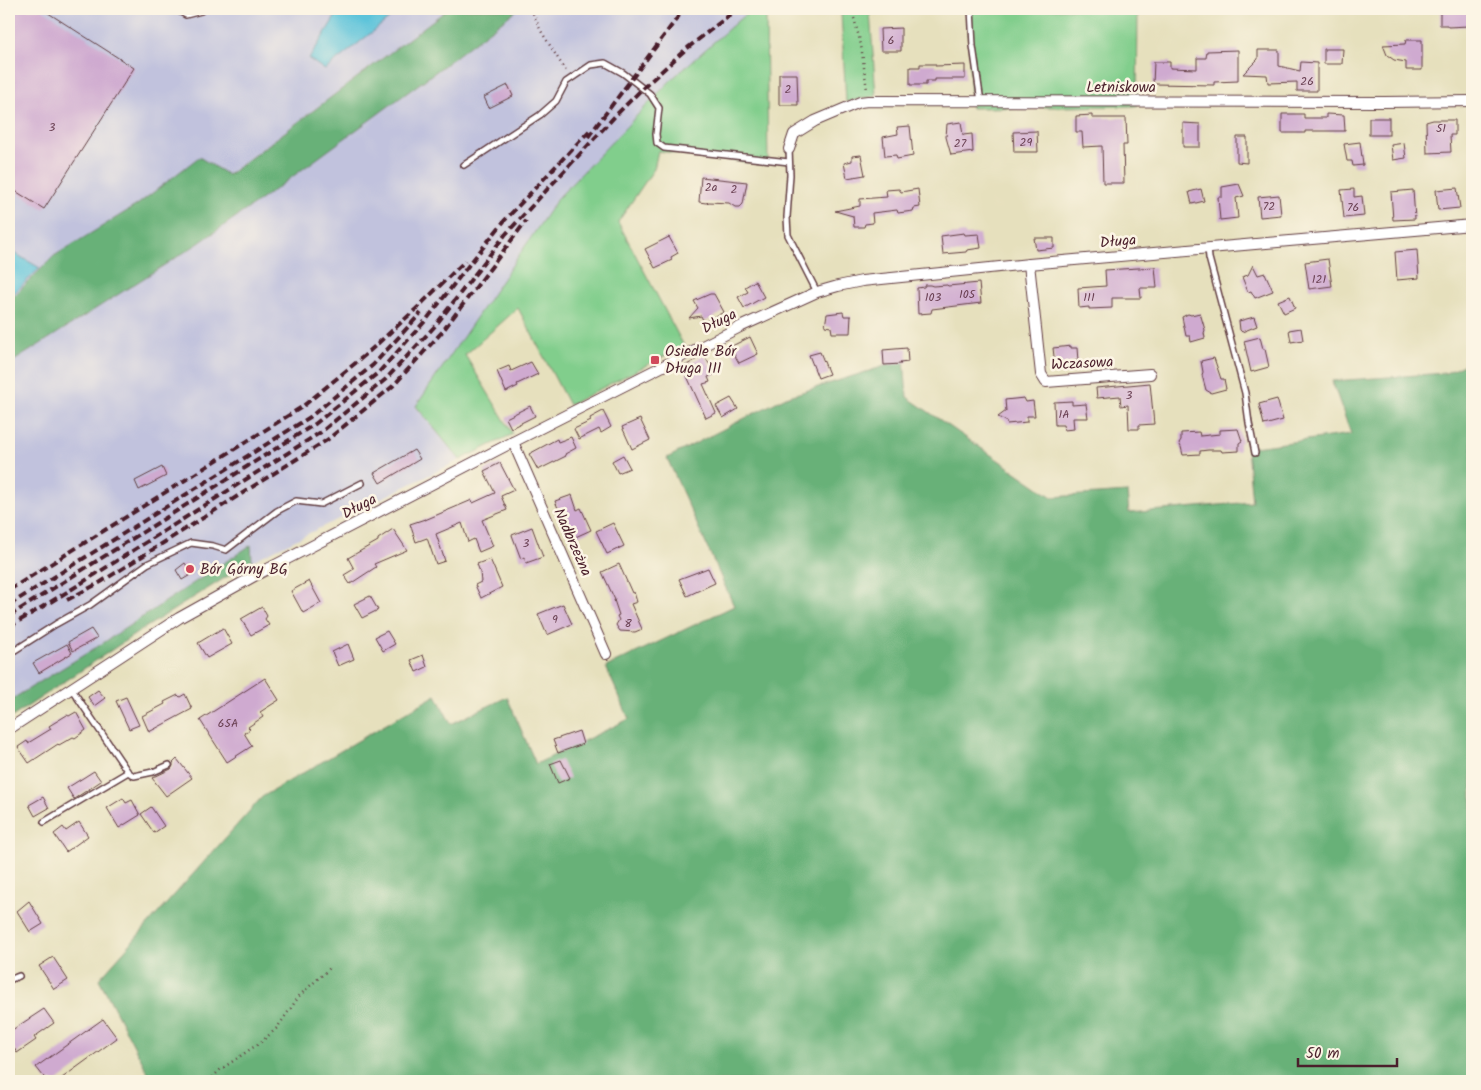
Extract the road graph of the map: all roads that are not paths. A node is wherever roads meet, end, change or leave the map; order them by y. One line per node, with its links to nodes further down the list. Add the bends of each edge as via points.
1 (176, 9): 2 (lane, via 186,15)
2 (202, 9)
3 (971, 9): 5 (lane)
4 (1472, 101): 5 (street, Letniskowa)
5 (981, 102): 6 (street, Letniskowa, via 860,102 815,121 794,134)
6 (789, 149): 7 (lane)
7 (789, 162): 8 (lane, via 664,148 657,143 659,108 650,94 624,73 605,63 591,65 566,82 556,100 540,115); 12 (lane, via 788,235)
8 (464, 165)
9 (1472, 225): 10 (street, Długa)
10 (1208, 248): 11 (street, Długa); 15 (lane, via 1245,394)
11 (1028, 264): 12 (street, Długa, via 862,281); 13 (street, Wczasowa, via 1041,374 1046,382)
12 (817, 292): 14 (street, Długa, via 742,326)
13 (1150, 374)
14 (513, 442): 18 (street, Nadbrzeżna); 19 (street, Długa, via 178,618)
15 (1255, 454)
16 (362, 484): 17 (lane, via 321,504 296,501 277,511 226,550 191,543 147,564 90,605)
17 (9, 654)
18 (606, 654)
19 (71, 688): 20 (street, Długa); 22 (lane)
20 (9, 729)
21 (169, 765): 22 (lane, via 134,776)
22 (128, 772): 23 (lane)
23 (44, 822)
24 (20, 976): 25 (lane)
25 (9, 980)

